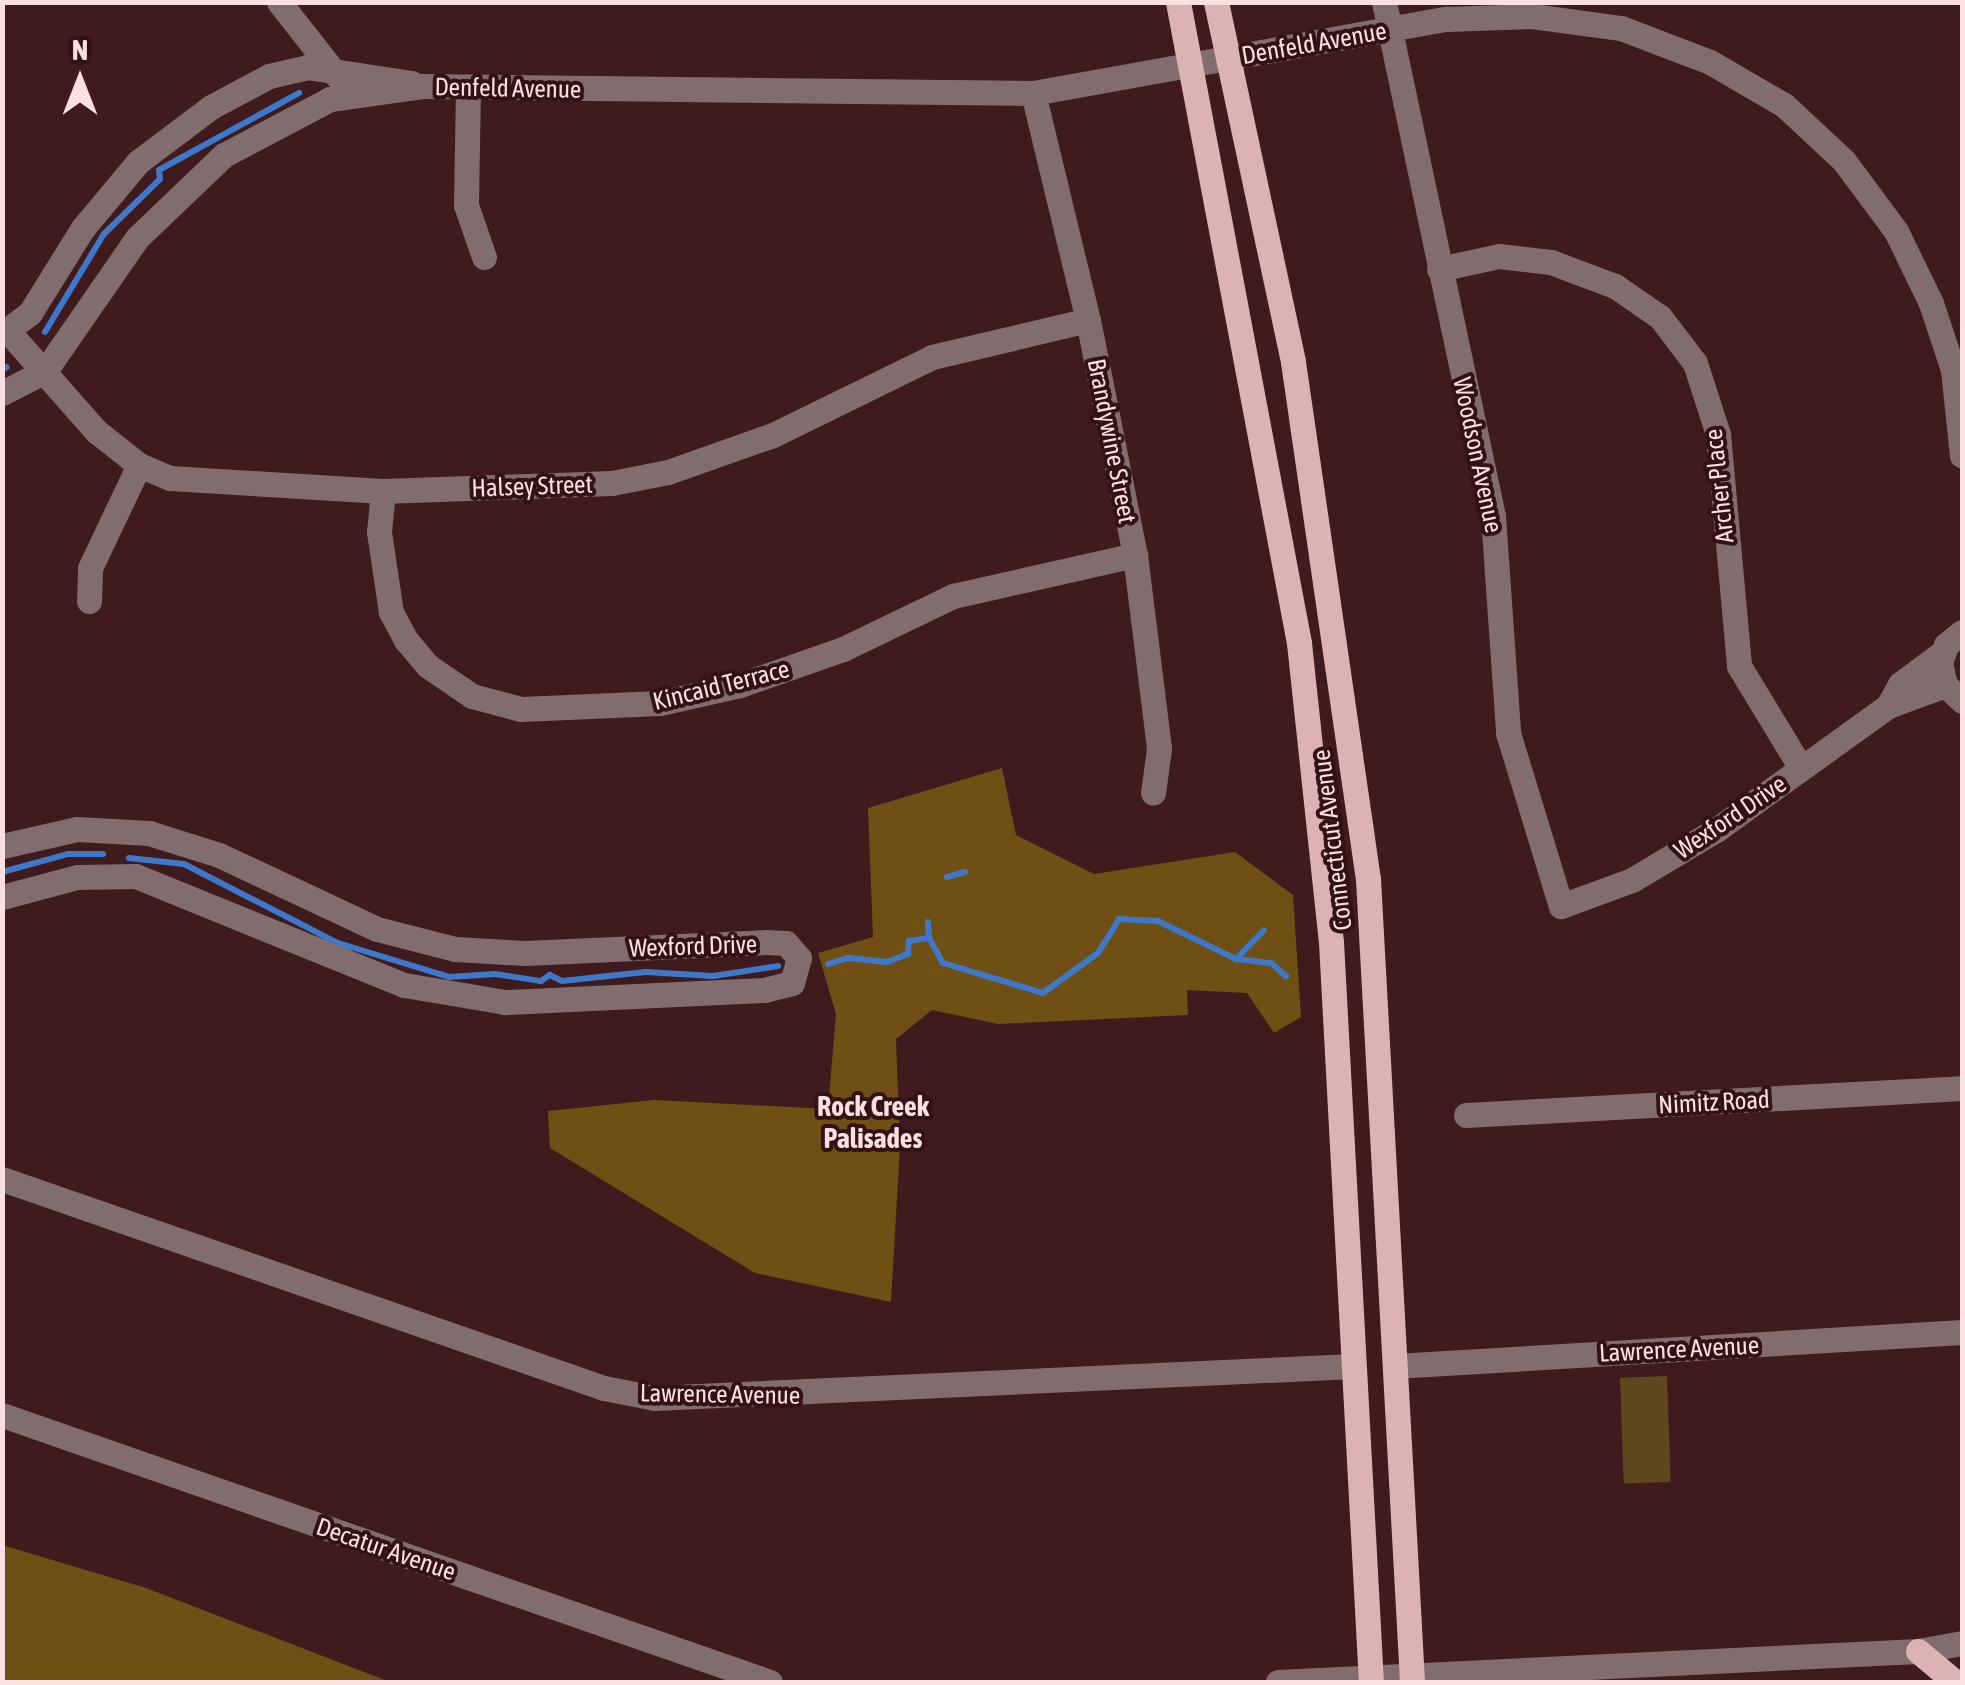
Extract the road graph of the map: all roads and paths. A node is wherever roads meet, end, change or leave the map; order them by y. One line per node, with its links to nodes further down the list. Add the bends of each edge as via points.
1 (1178, 2): 7 (main road, Connecticut Avenue)
2 (1216, 2): 6 (main road, Connecticut Avenue)
3 (1384, 2): 5 (street, Woodson Avenue)
4 (283, 8): 8 (street)
5 (1388, 30): 6 (street, Denfeld Avenue); 14 (street, Woodson Avenue); 19 (street, Denfeld Avenue, via 1532,16 1621,28 1710,62 1784,106 1844,161 1896,231 1931,303 1953,370)
6 (1228, 58): 7 (street, Denfeld Avenue); 33 (main road, Connecticut Avenue, via 1320,522)
7 (1189, 67): 11 (street, Denfeld Avenue); 34 (main road, Connecticut Avenue, via 1299,643)
8 (320, 68): 9 (street, Denfeld Avenue); 12 (street); 16 (street, Denfeld Avenue, via 269,76 211,107 138,162 83,228 30,314)
9 (422, 86): 10 (street, Denfeld Avenue); 12 (street, Denfeld Avenue)
10 (468, 88): 11 (street, Denfeld Avenue); 13 (street, via 466,205)
11 (1033, 93): 15 (street, Brandywine Street)
12 (340, 97): 17 (street, Denfeld Avenue, via 224,155 137,238)
13 (484, 257)
14 (1439, 270): 28 (street, Archer Place, via 1499,256 1551,262 1615,286 1660,317 1695,363 1718,434 1739,666); 32 (street, Woodson Avenue, via 1493,516 1508,734)
15 (1088, 320): 21 (street, Halsey Street, via 932,357 773,435 668,472 612,483); 22 (street, Brandywine Street)
16 (5, 332): 17 (street, Halsey Street)
17 (45, 370): 18 (street, Denfeld Avenue); 20 (street, Halsey Street, via 96,431)
18 (2, 393)
19 (1962, 456)
20 (138, 465): 21 (street, Halsey Street, via 203,485); 23 (street, via 90,568)
21 (383, 491): 22 (street, Kincaid Terrace, via 379,532 391,612 406,640 428,666 472,696 521,709 660,704 740,685 843,649 954,596)
22 (1135, 556): 29 (street, Brandywine Street, via 1160,749)
23 (89, 602)
24 (1962, 606): 25 (street)
25 (1955, 639): 26 (street); 27 (street, Wexford Drive, via 1900,684)
26 (1954, 693): 27 (street, Wexford Drive)
27 (1888, 706): 28 (street, Wexford Drive)
28 (1801, 768): 32 (street, Wexford Drive, via 1632,880)
29 (1152, 793)
30 (2, 846): 31 (street, Wexford Drive, via 76,829 148,833 219,856 377,929 455,949 525,953 765,942 786,944 799,958 792,982 764,990 504,1002 404,985 136,876 76,877)
31 (2, 897)
32 (1561, 906)
33 (1374, 938): 34 (main road); 40 (main road, Connecticut Avenue)
34 (1331, 942): 39 (main road, Connecticut Avenue)
35 (1962, 1088): 36 (street, Nimitz Road)
36 (1466, 1115)
37 (2, 1179): 39 (street, Lawrence Avenue, via 604,1388 654,1398)
38 (1962, 1332): 40 (street, Lawrence Avenue)
39 (1353, 1366): 45 (main road, Connecticut Avenue)
40 (1395, 1366): 44 (main road, Connecticut Avenue)
41 (2, 1415): 46 (street, Decatur Avenue)
42 (1962, 1643): 43 (street)
43 (1918, 1651): 44 (street); 48 (main road)
44 (1412, 1679): 45 (street)
45 (1371, 1680): 47 (street)
46 (770, 1682)
47 (1278, 1682)
48 (1955, 1682)

